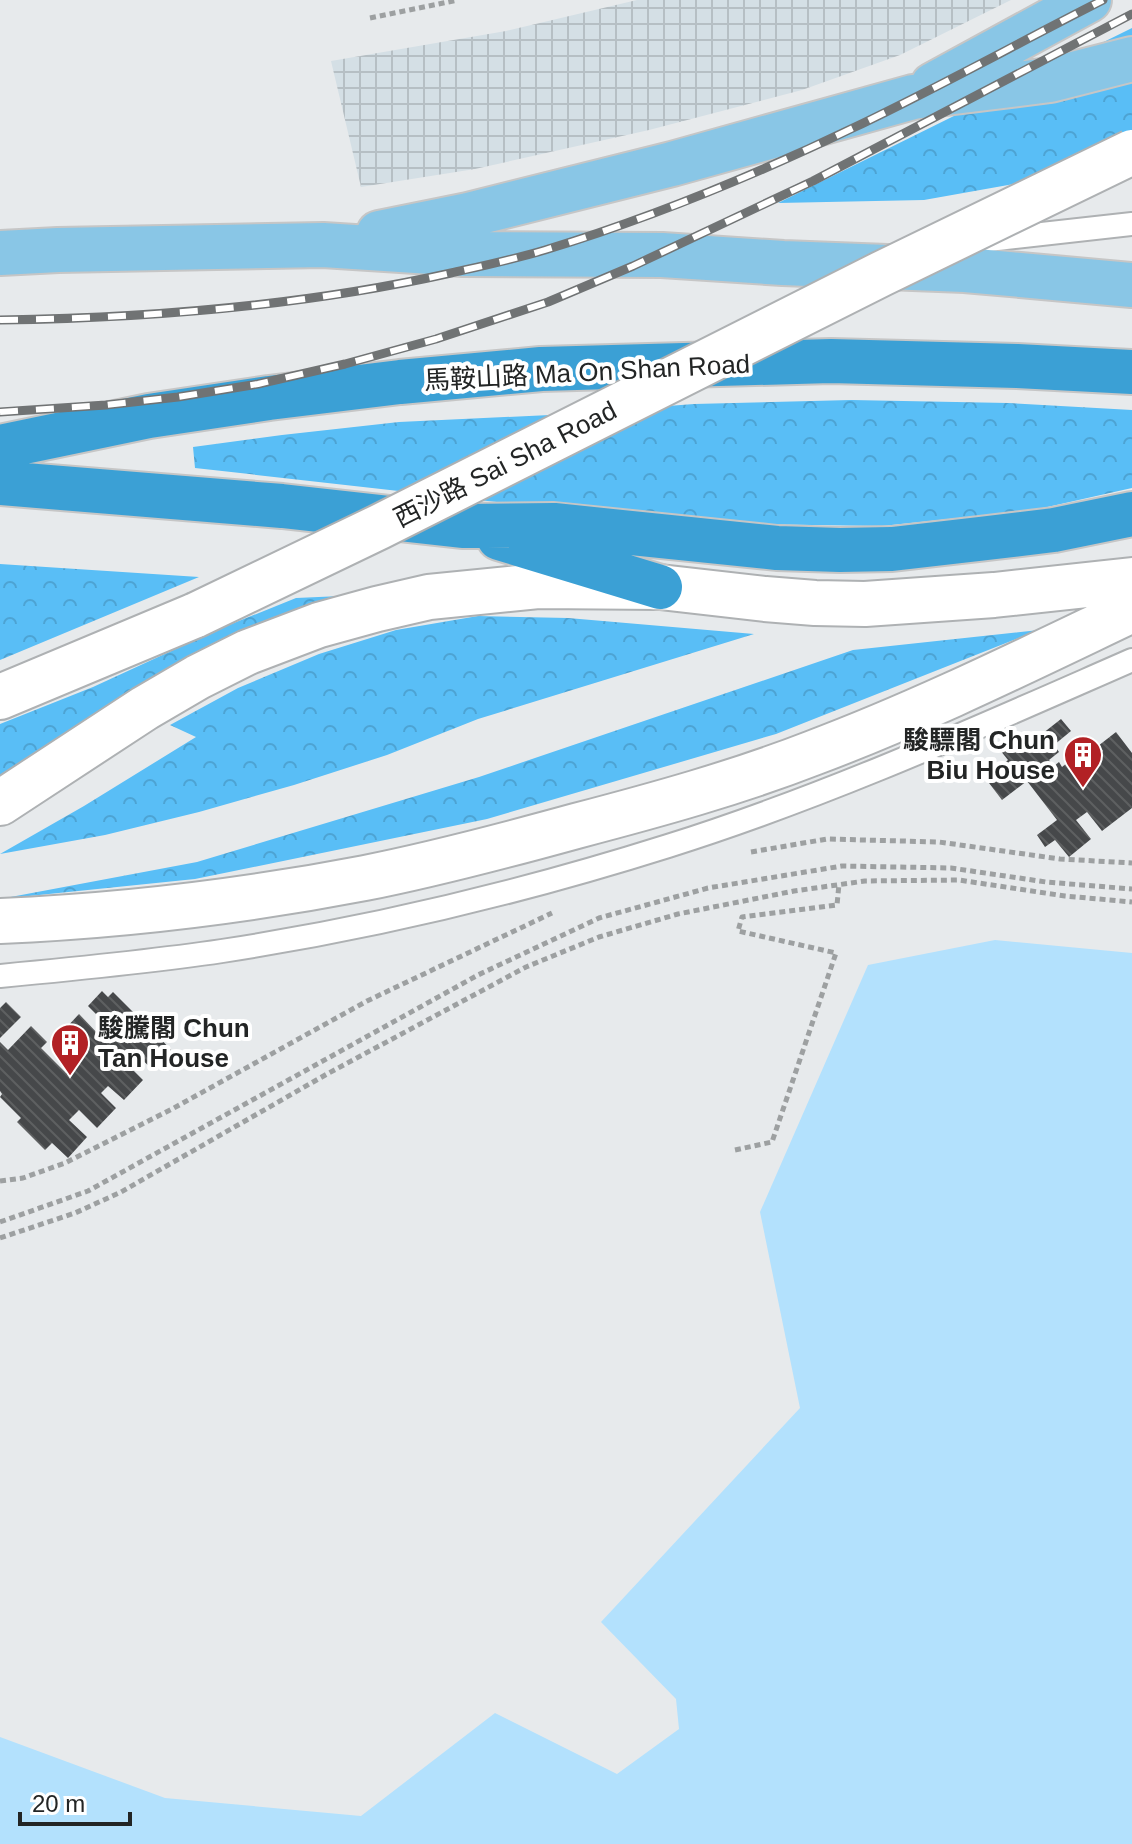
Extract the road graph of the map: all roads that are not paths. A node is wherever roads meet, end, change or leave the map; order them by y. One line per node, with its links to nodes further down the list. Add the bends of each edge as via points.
1 (1089, 0): 3 (main road)
2 (1132, 59): 3 (main road, via 1050,80)
3 (913, 97): 6 (main road, via 672,164)
4 (1132, 152): 19 (main road, 西沙路 Sai Sha Road, bridge, via 379,527 196,615)
5 (1132, 224): 8 (lane)
6 (323, 245): 7 (main road); 8 (main road)
7 (0, 253)
8 (783, 263): 9 (main road, via 965,270)
9 (1132, 285)
10 (1132, 372): 11 (highway, 馬鞍山路 Ma On Shan Road, via 831,361 541,369 269,398)
11 (0, 447)
12 (0, 483): 14 (highway)
13 (1132, 514): 14 (highway, via 1054,530 840,550 554,525)
14 (462, 526): 16 (highway)
15 (1132, 580): 16 (main road, via 865,604)
16 (660, 587): 20 (main road, via 538,586 429,597 319,625 198,677)
17 (1132, 610): 21 (main road, via 809,755 497,848 216,903)
18 (1132, 660): 22 (lane, via 804,799 559,879 322,934 124,964)
19 (0, 697)
20 (0, 803)
21 (0, 921)
22 (0, 976)

